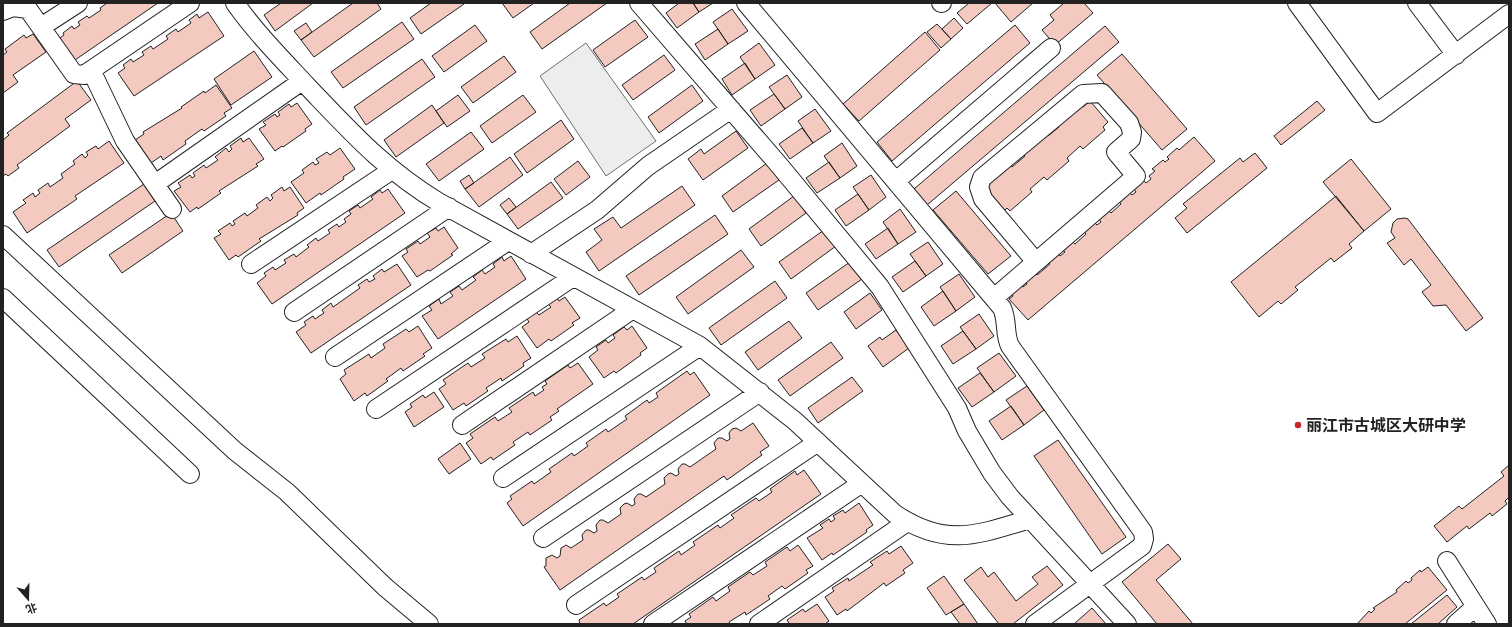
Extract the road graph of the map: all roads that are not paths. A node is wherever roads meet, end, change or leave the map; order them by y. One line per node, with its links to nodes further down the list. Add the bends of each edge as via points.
1 (78, 3): 10 (street)
2 (190, 3): 13 (street)
3 (235, 3): 14 (street)
4 (639, 3): 15 (street)
5 (746, 3): 17 (street)
6 (1297, 3): 12 (street, via 1377,113)
7 (1417, 3): 12 (street)
8 (3, 11): 10 (street, via 13,7 28,9)
9 (1509, 14): 12 (street)
10 (41, 27): 13 (street, via 74,74 84,74)
11 (1051, 48): 17 (street)
12 (1456, 55)
13 (91, 70): 18 (street, via 125,141)
14 (302, 81): 16 (street, via 364,146); 18 (street)
15 (731, 109): 23 (street, via 648,166 596,210); 40 (street, via 880,287 956,408 986,463 1010,497)
16 (392, 170): 19 (street); 25 (street)
17 (896, 181): 28 (street)
18 (155, 184): 20 (street)
19 (449, 207): 22 (street); 30 (street)
20 (172, 209)
21 (3, 235): 47 (street, via 235,451 287,492 385,587)
22 (508, 241): 23 (street); 32 (street)
23 (531, 254): 26 (street)
24 (1036, 262): 24 (street, via 983,199 980,187 982,178 1083,94 1102,93 1130,123 1131,139 1116,152 1136,176); 28 (street)
25 (251, 264)
26 (573, 277): 29 (street); 34 (street)
27 (3, 298): 37 (street)
28 (994, 298): 44 (street, via 1005,314 1006,336 1010,346 1143,532 1142,546)
29 (633, 309): 31 (street); 35 (street)
30 (294, 312)
31 (700, 346): 33 (street); 38 (street)
32 (335, 357)
33 (760, 392): 36 (street); 42 (street)
34 (376, 409)
35 (462, 424)
36 (818, 442): 39 (street); 45 (street)
37 (190, 474)
38 (503, 478)
39 (862, 483): 41 (street); 48 (street)
40 (1030, 519): 41 (street, via 963,536 934,533); 44 (street)
41 (907, 522): 49 (street)
42 (543, 538)
43 (1447, 561): 46 (street)
44 (1092, 584): 50 (street); 51 (street)
45 (576, 606)
46 (1475, 607): 52 (street); 53 (street)
47 (429, 624)
48 (653, 624)
49 (759, 624)
50 (1035, 624)
51 (1127, 624)
52 (1456, 624)
53 (1488, 624)

